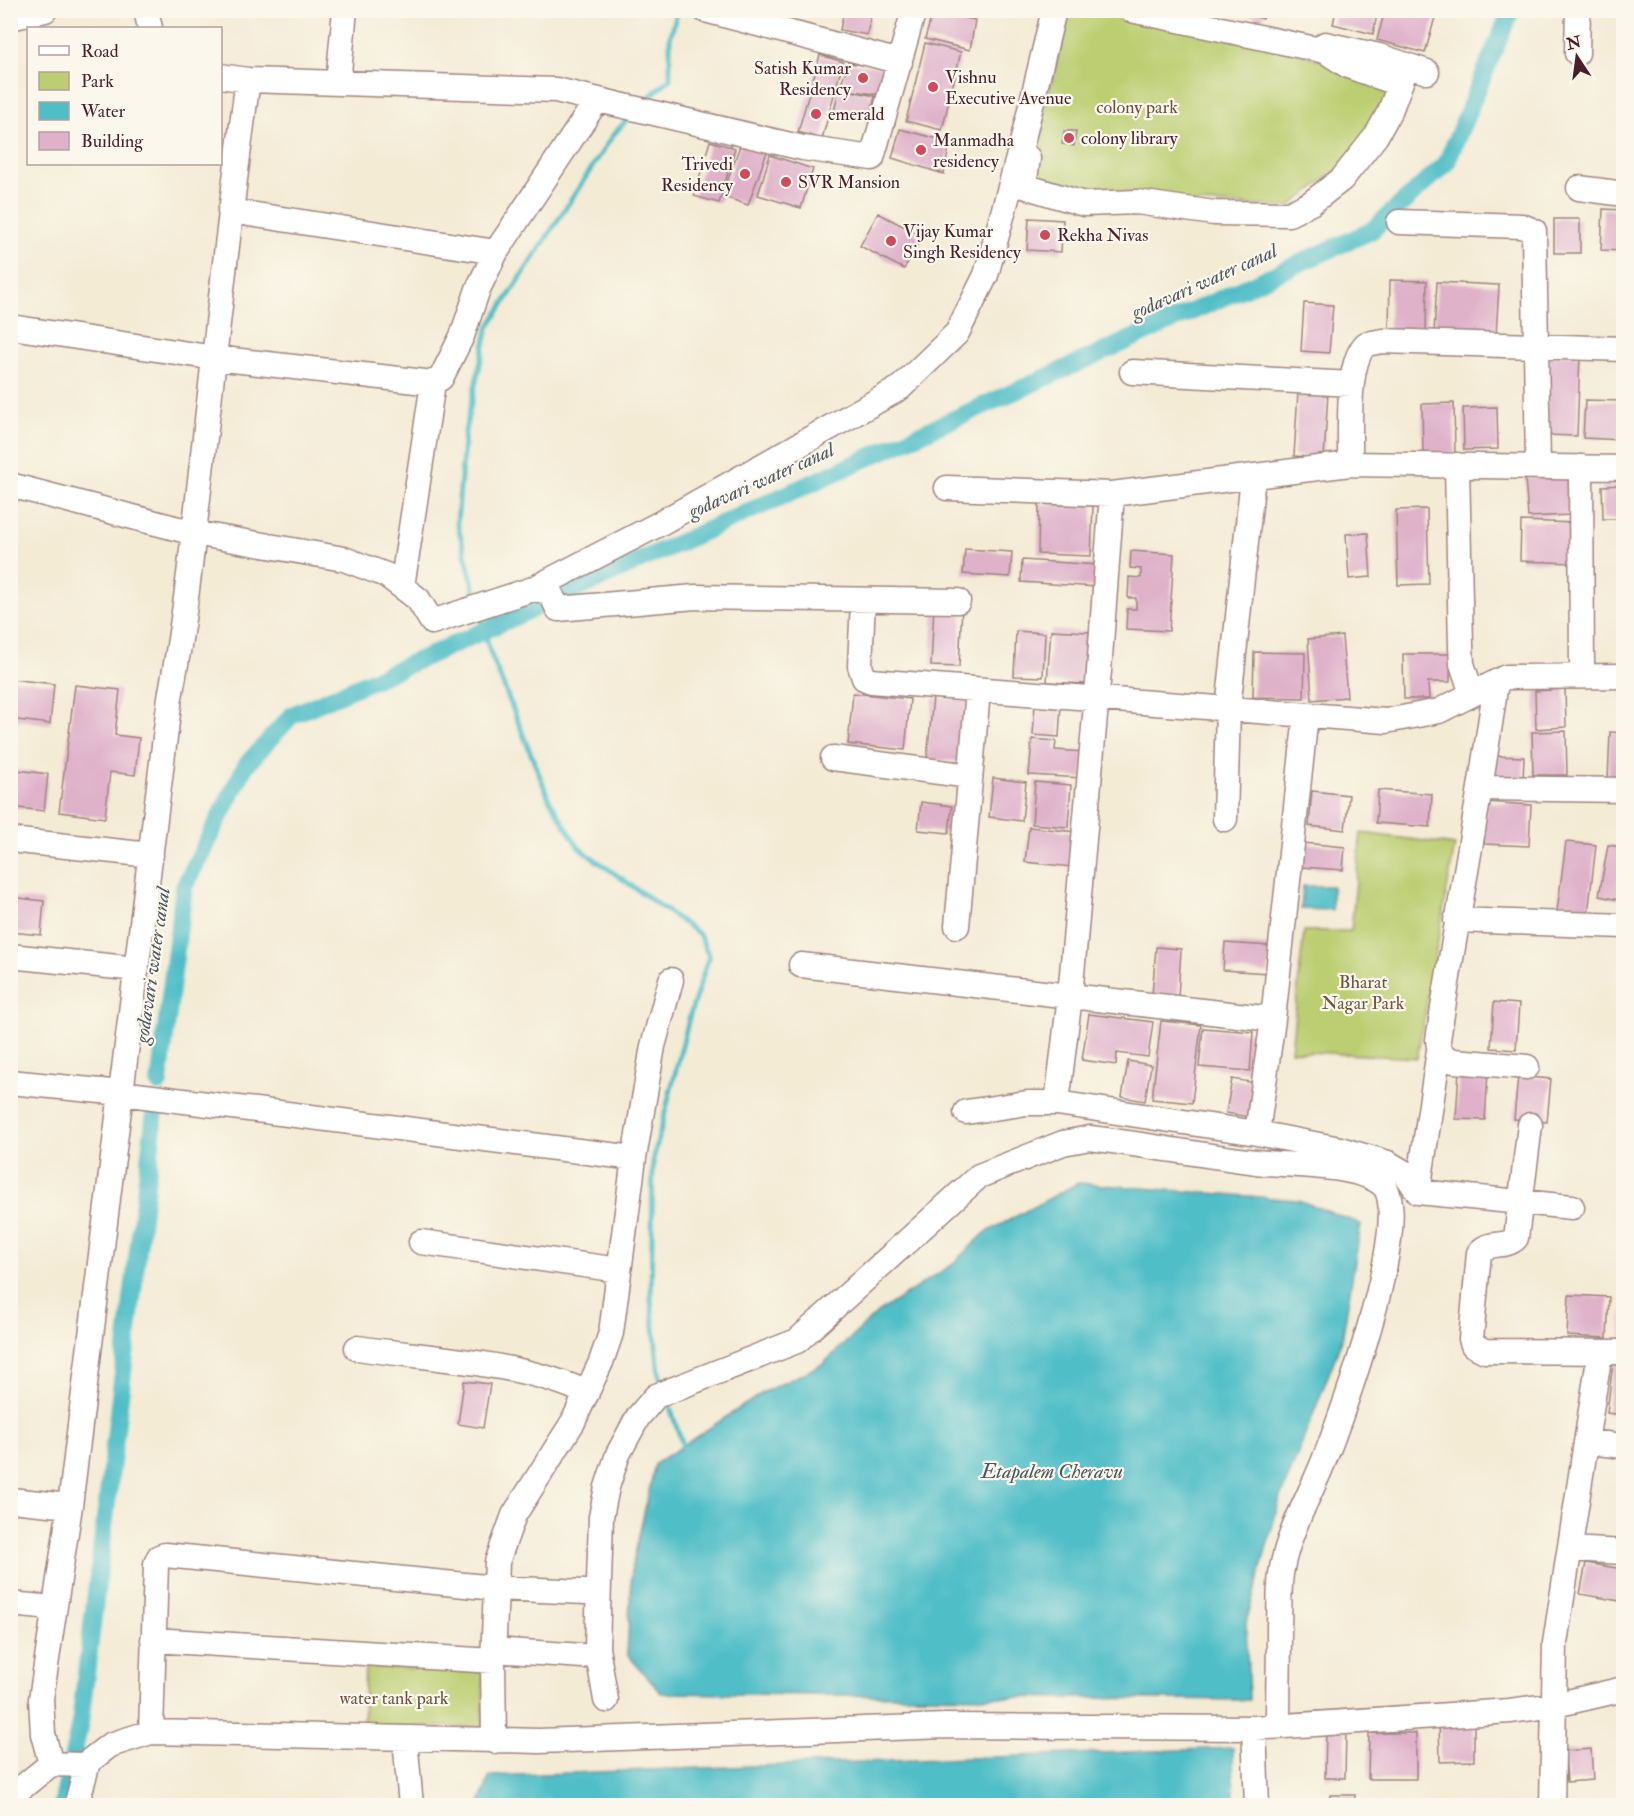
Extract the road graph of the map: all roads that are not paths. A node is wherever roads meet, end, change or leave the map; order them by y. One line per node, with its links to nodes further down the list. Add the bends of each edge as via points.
1 (45, 10): 11 (street)
2 (146, 10): 12 (street)
3 (345, 10): 18 (street)
4 (705, 10): 14 (street)
5 (914, 10): 14 (street)
6 (1054, 10): 43 (street, via 986,275 957,333 900,388 658,524)
7 (1067, 10): 15 (street, via 1032,134 1024,186 1084,204 1137,201 1214,213 1289,214 1311,204 1342,179 1376,136)
8 (1131, 10): 15 (street, via 1325,51 1348,66)
9 (1173, 10): 15 (street, via 1379,56)
10 (1578, 10): 13 (street)
11 (10, 18)
12 (150, 27)
13 (1577, 53)
14 (900, 62): 19 (street, via 872,158 803,148)
15 (1411, 74)
16 (222, 76): 17 (street)
17 (248, 80): 18 (street); 22 (street)
18 (338, 83): 19 (street, via 556,90)
19 (597, 100): 24 (street)
20 (1579, 188): 21 (street)
21 (1623, 194)
22 (230, 211): 24 (street); 28 (street)
23 (1399, 222): 26 (street, via 1522,226 1534,231)
24 (496, 252): 30 (street, via 462,336 441,378)
25 (11, 327): 28 (street)
26 (1537, 348): 27 (street); 31 (street, via 1383,341 1366,344 1357,359); 34 (street)
27 (1623, 349)
28 (215, 358): 30 (street); 41 (street)
29 (1132, 372): 31 (street)
30 (433, 383): 42 (street)
31 (1352, 384): 32 (street)
32 (1350, 464): 33 (street); 37 (street)
33 (1457, 465): 34 (street); 50 (street, via 1461,646 1465,678)
34 (1538, 466): 35 (street)
35 (1581, 467): 36 (street); 46 (street)
36 (1623, 468)
37 (1253, 477): 40 (street); 52 (street)
38 (10, 485): 41 (street)
39 (947, 488): 40 (street)
40 (1112, 494): 51 (street)
41 (194, 533): 42 (street, via 344,559 386,574); 60 (street)
42 (402, 587): 43 (street, via 418,599 432,622)
43 (547, 597): 44 (street)
44 (863, 600): 45 (street); 49 (street, via 860,666 864,678)
45 (958, 601)
46 (1582, 676): 47 (street); 48 (street, via 1506,677)
47 (1623, 676)
48 (1496, 681): 50 (street); 56 (street)
49 (978, 691): 51 (street); 55 (street)
50 (1472, 694): 53 (street, via 1439,711 1386,721)
51 (1096, 701): 52 (street); 68 (street)
52 (1228, 710): 53 (street); 58 (street)
53 (1306, 715): 69 (street)
54 (833, 758): 55 (street)
55 (970, 776): 62 (street)
56 (1482, 788): 57 (street); 61 (street)
57 (1623, 790)
58 (1225, 819)
59 (10, 840): 60 (street)
60 (150, 855): 66 (street)
61 (1456, 921): 63 (street); 70 (street)
62 (957, 926)
63 (1623, 926)
64 (10, 956): 66 (street)
65 (801, 965): 68 (street)
66 (136, 969): 73 (street)
67 (672, 980): 78 (street, via 653,1046)
68 (1070, 996): 69 (street); 74 (street)
69 (1274, 1019): 77 (street)
70 (1438, 1050): 71 (street, via 1444,1058 1454,1061); 79 (street)
71 (1527, 1067)
72 (10, 1082): 73 (street)
73 (121, 1093): 78 (street); 90 (street)
74 (1057, 1103): 75 (street); 77 (street)
75 (966, 1112)
76 (1530, 1125): 80 (street)
77 (1257, 1133): 79 (street, via 1388,1163 1405,1173)
78 (634, 1158): 83 (street)
79 (1418, 1192): 80 (street)
80 (1521, 1202): 81 (street); 85 (street, via 1516,1238 1508,1244 1487,1246 1479,1253 1473,1345 1485,1351)
81 (1572, 1207)
82 (421, 1242): 83 (street)
83 (619, 1270): 86 (street, via 611,1333)
84 (357, 1348): 86 (street, via 515,1370 569,1384)
85 (1612, 1352): 87 (street)
86 (587, 1393): 93 (street, via 514,1515 497,1562)
87 (1588, 1442): 88 (street); 91 (street)
88 (1623, 1446)
89 (10, 1500): 90 (street)
90 (70, 1506): 96 (street)
91 (1570, 1549): 92 (street); 102 (street, via 1555,1642)
92 (1623, 1552)
93 (495, 1588): 94 (street); 97 (street, via 165,1555 156,1564); 98 (street)
94 (585, 1592)
95 (10, 1604): 96 (street)
96 (53, 1608): 107 (street, via 41,1707 43,1734)
97 (153, 1640): 98 (street); 104 (street)
98 (493, 1656): 99 (street); 106 (street)
99 (583, 1656)
100 (1623, 1689): 102 (street)
101 (606, 1700): 103 (street, via 597,1648 601,1517 618,1455 638,1417 656,1396 797,1341 979,1176 1063,1143 1090,1138 1341,1170 1372,1177 1385,1186 1391,1198 1390,1238 1381,1285 1347,1401 1293,1528 1282,1567)
102 (1555, 1705): 103 (street); 112 (street)
103 (1266, 1727): 106 (street, via 945,1726); 111 (street)
104 (151, 1732): 105 (street); 107 (street, via 110,1744)
105 (405, 1738): 106 (street, via 435,1733); 110 (street)
106 (494, 1741)
107 (70, 1764): 108 (street); 109 (street)
108 (10, 1797)
109 (76, 1806)
110 (411, 1806)
111 (1257, 1806)
112 (1552, 1806)

